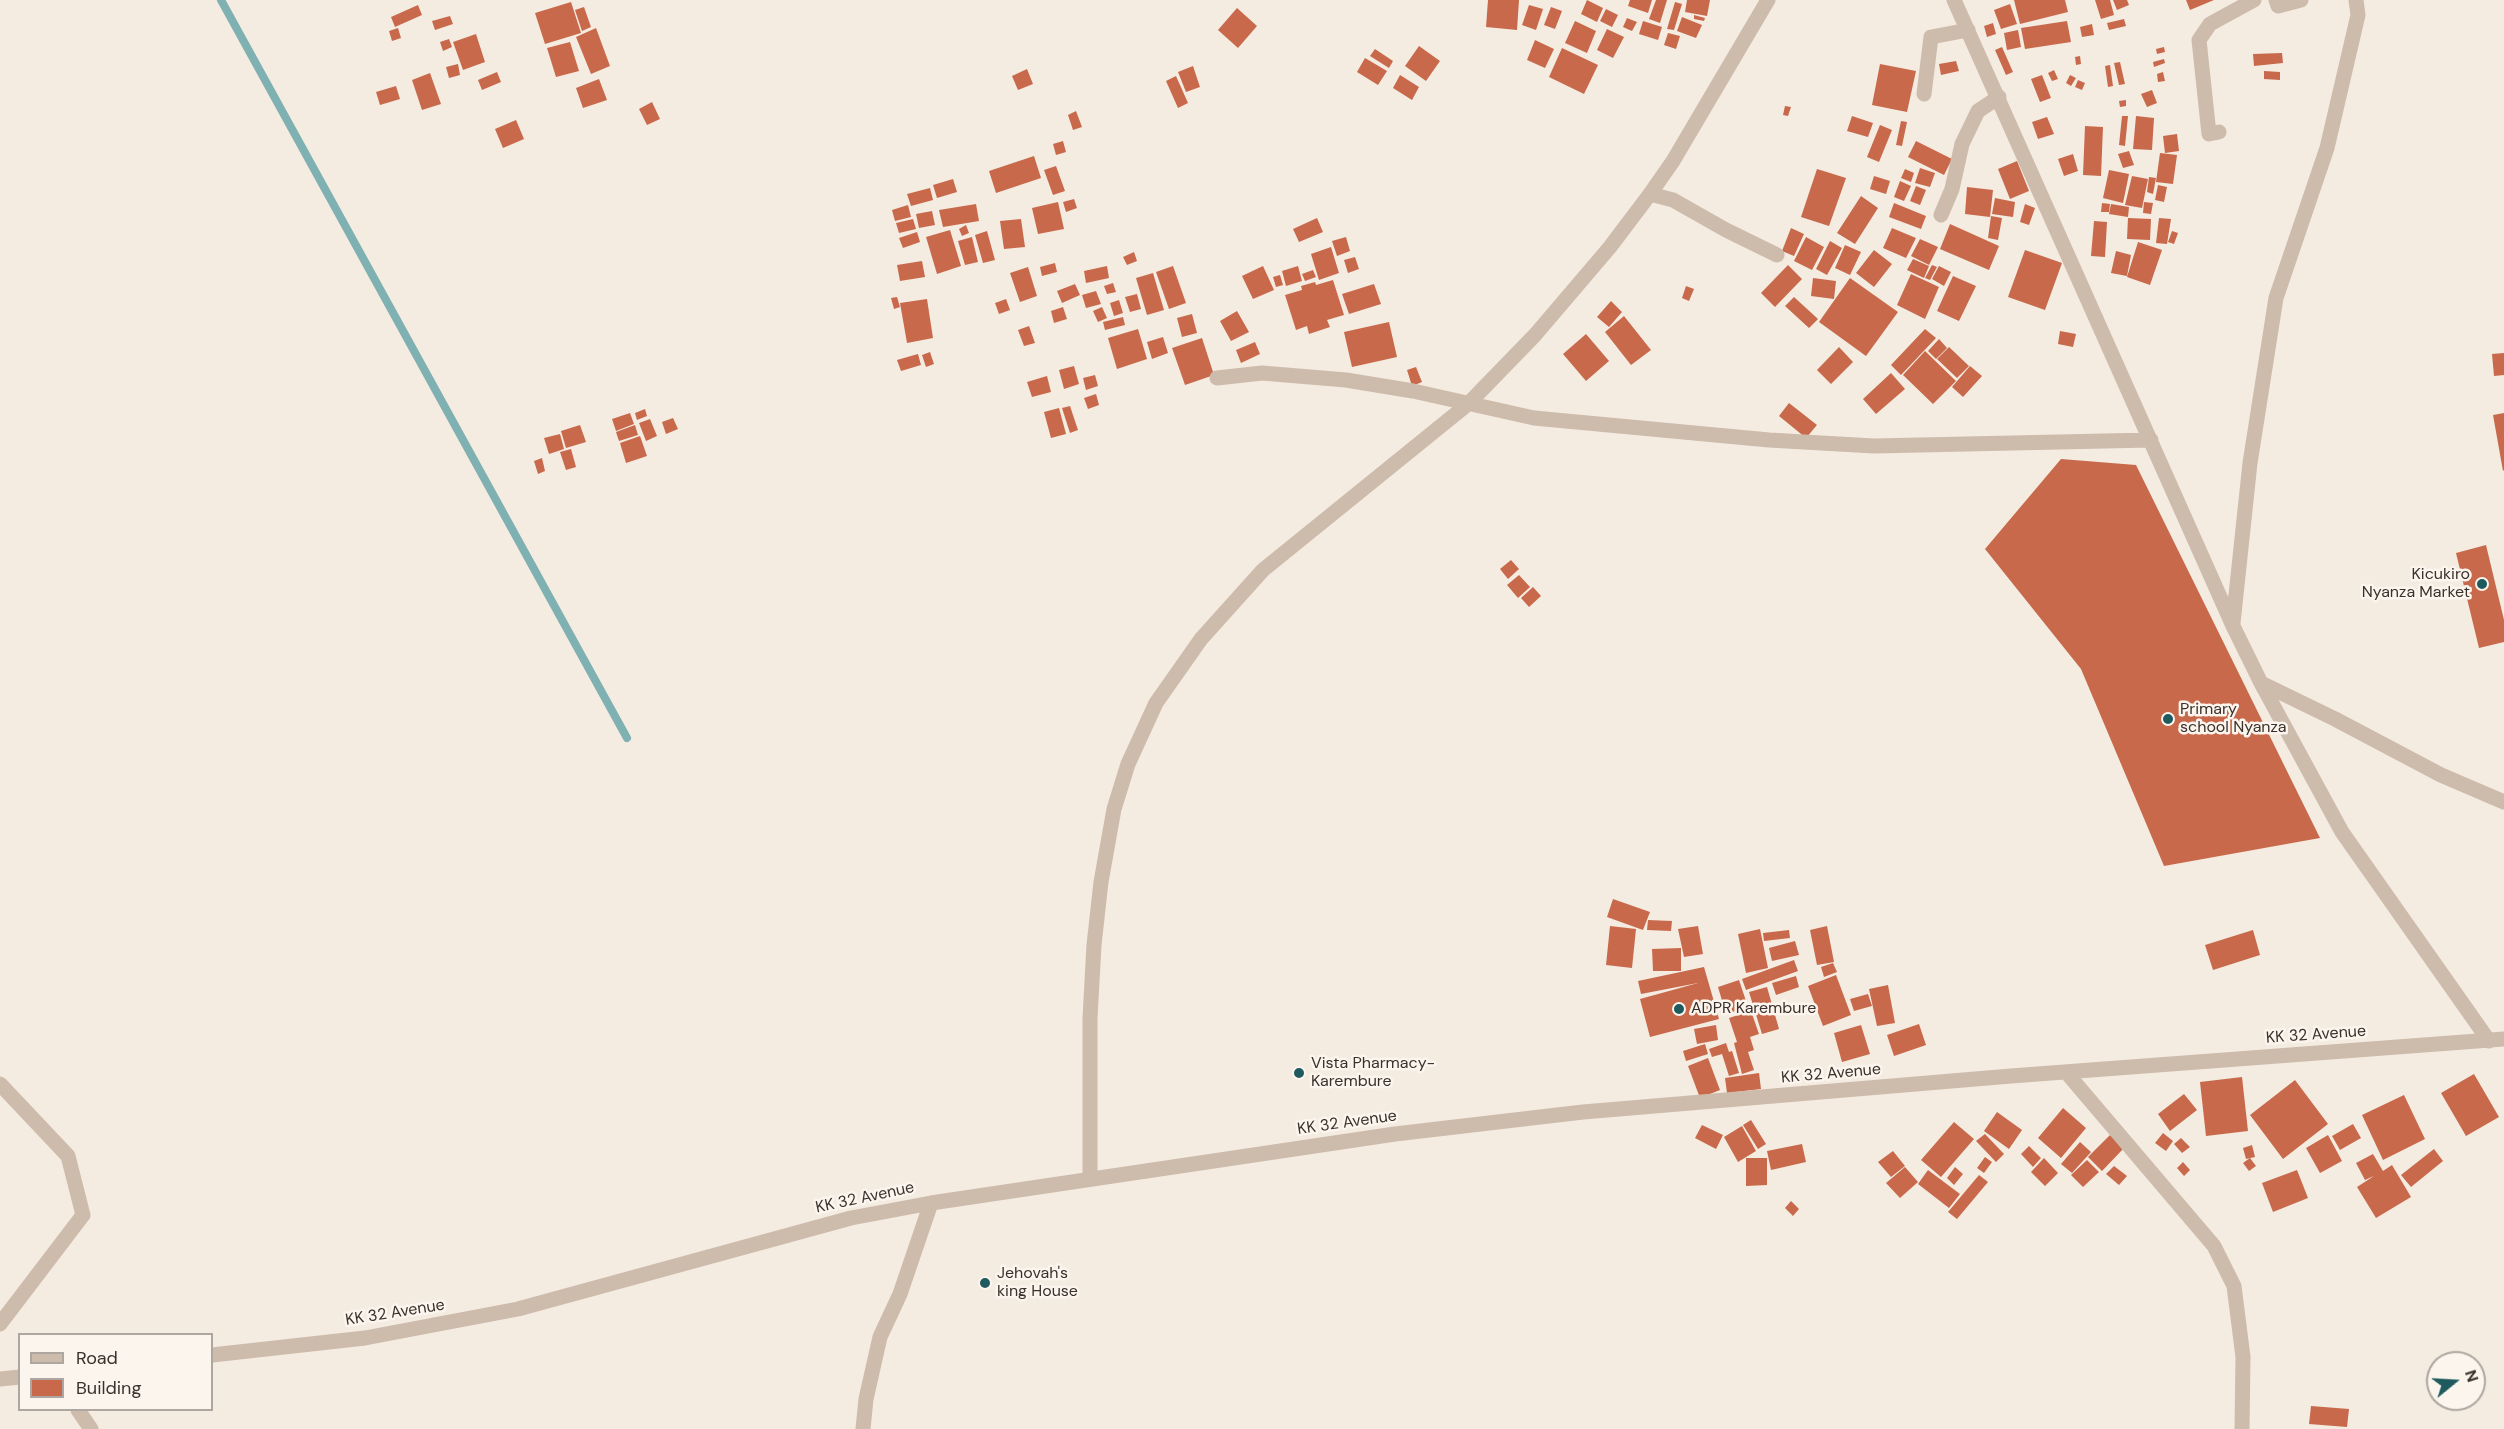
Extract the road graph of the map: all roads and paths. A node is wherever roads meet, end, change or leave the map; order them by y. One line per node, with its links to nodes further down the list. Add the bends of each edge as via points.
1 (1768, 0): 11 (street)
2 (1954, 0): 7 (street)
3 (2254, 0): 10 (street, via 2210,24 2199,40 2209,134)
4 (2276, 0): 5 (street, via 2278,6)
5 (2301, 0)
6 (2356, 0): 17 (street, via 2358,15 2327,148 2276,298 2250,463)
7 (1968, 30): 8 (street, via 1931,37); 9 (street)
8 (1923, 94)
9 (1999, 97): 12 (street, via 1978,111 1962,144 1952,189); 16 (street)
10 (2219, 132)
11 (1650, 194): 13 (street, via 1673,200); 15 (street, via 1535,335)
12 (1941, 215)
13 (1777, 255)
14 (1217, 378): 15 (street, via 1262,373 1346,380)
15 (1468, 404): 16 (street, via 1534,418 1874,446); 23 (street, via 1263,570 1201,639 1156,703 1128,764 1114,808 1101,882 1090,1018)
16 (2151, 440): 17 (street)
17 (2233, 626): 18 (street)
18 (2261, 683): 19 (street, via 2441,775); 20 (street, via 2342,832)
19 (2504, 802)
20 (2496, 1040): 21 (street, KK 32 Avenue)
21 (2066, 1072): 23 (street, KK 32 Avenue, via 1583,1112); 32 (street, via 2214,1246 2229,1276 2234,1287 2243,1356)
22 (0, 1084): 25 (street, via 68,1156 83,1215)
23 (1090, 1179): 24 (street, KK 32 Avenue)
24 (931, 1203): 26 (street, KK 32 Avenue, via 851,1218 518,1309 365,1338); 31 (street, via 900,1294 880,1337)
25 (0, 1324)
26 (213, 1355)
27 (18, 1377): 28 (street)
28 (0, 1379)
29 (79, 1411): 30 (street)
30 (91, 1429)
31 (863, 1429)
32 (2242, 1429)

